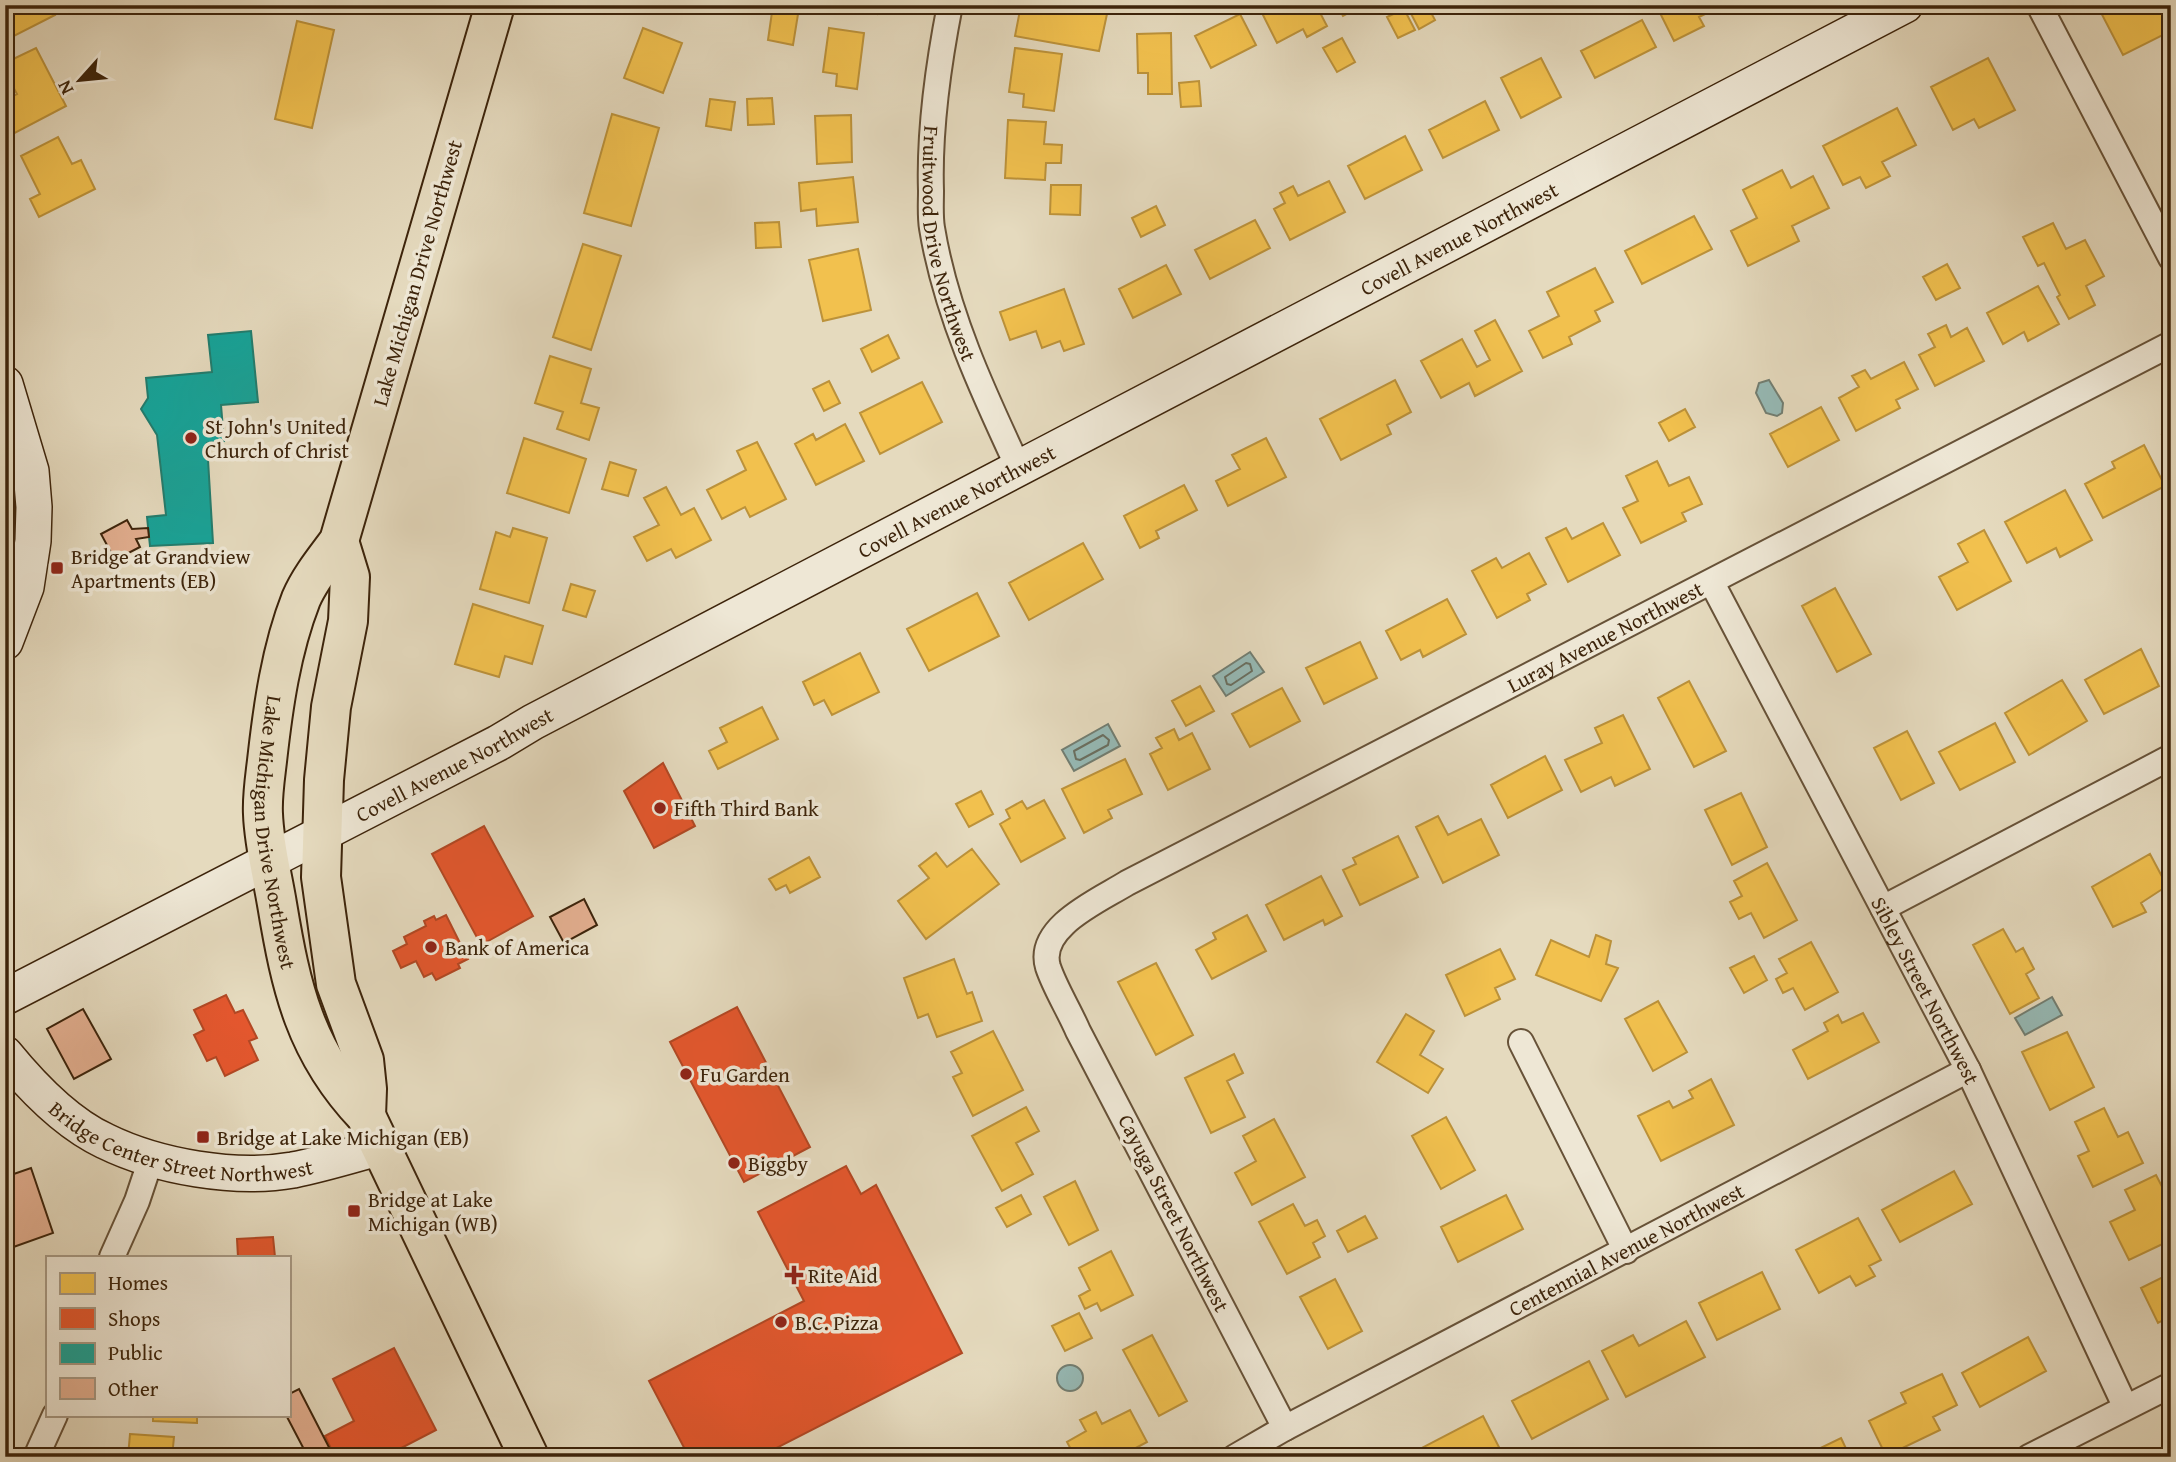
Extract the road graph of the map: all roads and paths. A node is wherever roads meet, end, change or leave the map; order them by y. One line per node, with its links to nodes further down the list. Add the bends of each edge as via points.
1 (495, 5): 9 (highway, Lake Michigan Drive Northwest)
2 (950, 5): 8 (street, Fruitwood Drive Northwest, via 930,158 932,227 949,298 975,374)
3 (1905, 5): 8 (street, Covell Avenue Northwest)
4 (2039, 5): 5 (street)
5 (2171, 258)
6 (2171, 344): 10 (street, Luray Avenue Northwest)
7 (5, 384): 11 (street, via 31,471 34,507 26,587)
8 (1019, 469): 13 (street, Covell Avenue Northwest)
9 (339, 541): 13 (highway, Lake Michigan Drive Northwest, via 350,577 348,621 331,707); 14 (highway, Lake Michigan Drive Northwest, via 301,599 282,662 262,813)
10 (1712, 583): 15 (street, Sibley Street Northwest); 16 (street, Luray Avenue Northwest, via 1127,883 1065,922)
11 (5, 642)
12 (2171, 757): 15 (street)
13 (322, 834): 14 (street, Covell Avenue Northwest); 21 (highway, Lake Michigan Drive Northwest, via 321,877 331,959 364,1060)
14 (269, 860): 17 (street, Covell Avenue Northwest); 21 (highway, Lake Michigan Drive Northwest, via 289,974 308,1032 343,1092)
15 (1883, 908): 20 (street, Sibley Street Northwest)
16 (1048, 944): 28 (street, Cayuga Street Northwest, via 1048,965 1079,1031)
17 (5, 997)
18 (1521, 1042): 23 (street)
19 (5, 1054): 22 (street, Bridge Center Street Northwest, via 63,1115 104,1141)
20 (1968, 1070): 23 (street, Centennial Avenue Northwest); 26 (street, Sibley Street Northwest)
21 (374, 1131): 22 (street, Bridge Center Street Northwest, via 290,1170 217,1173); 30 (highway, Lake Michigan Drive Northwest)
22 (151, 1159): 24 (street)
23 (1626, 1251): 28 (street, Centennial Avenue Northwest)
24 (113, 1256)
25 (2171, 1385): 26 (street)
26 (2125, 1406): 32 (street)
27 (55, 1416): 29 (street)
28 (1285, 1428): 31 (street)
29 (36, 1457)
30 (530, 1457)
31 (1236, 1457)
32 (2029, 1457)

